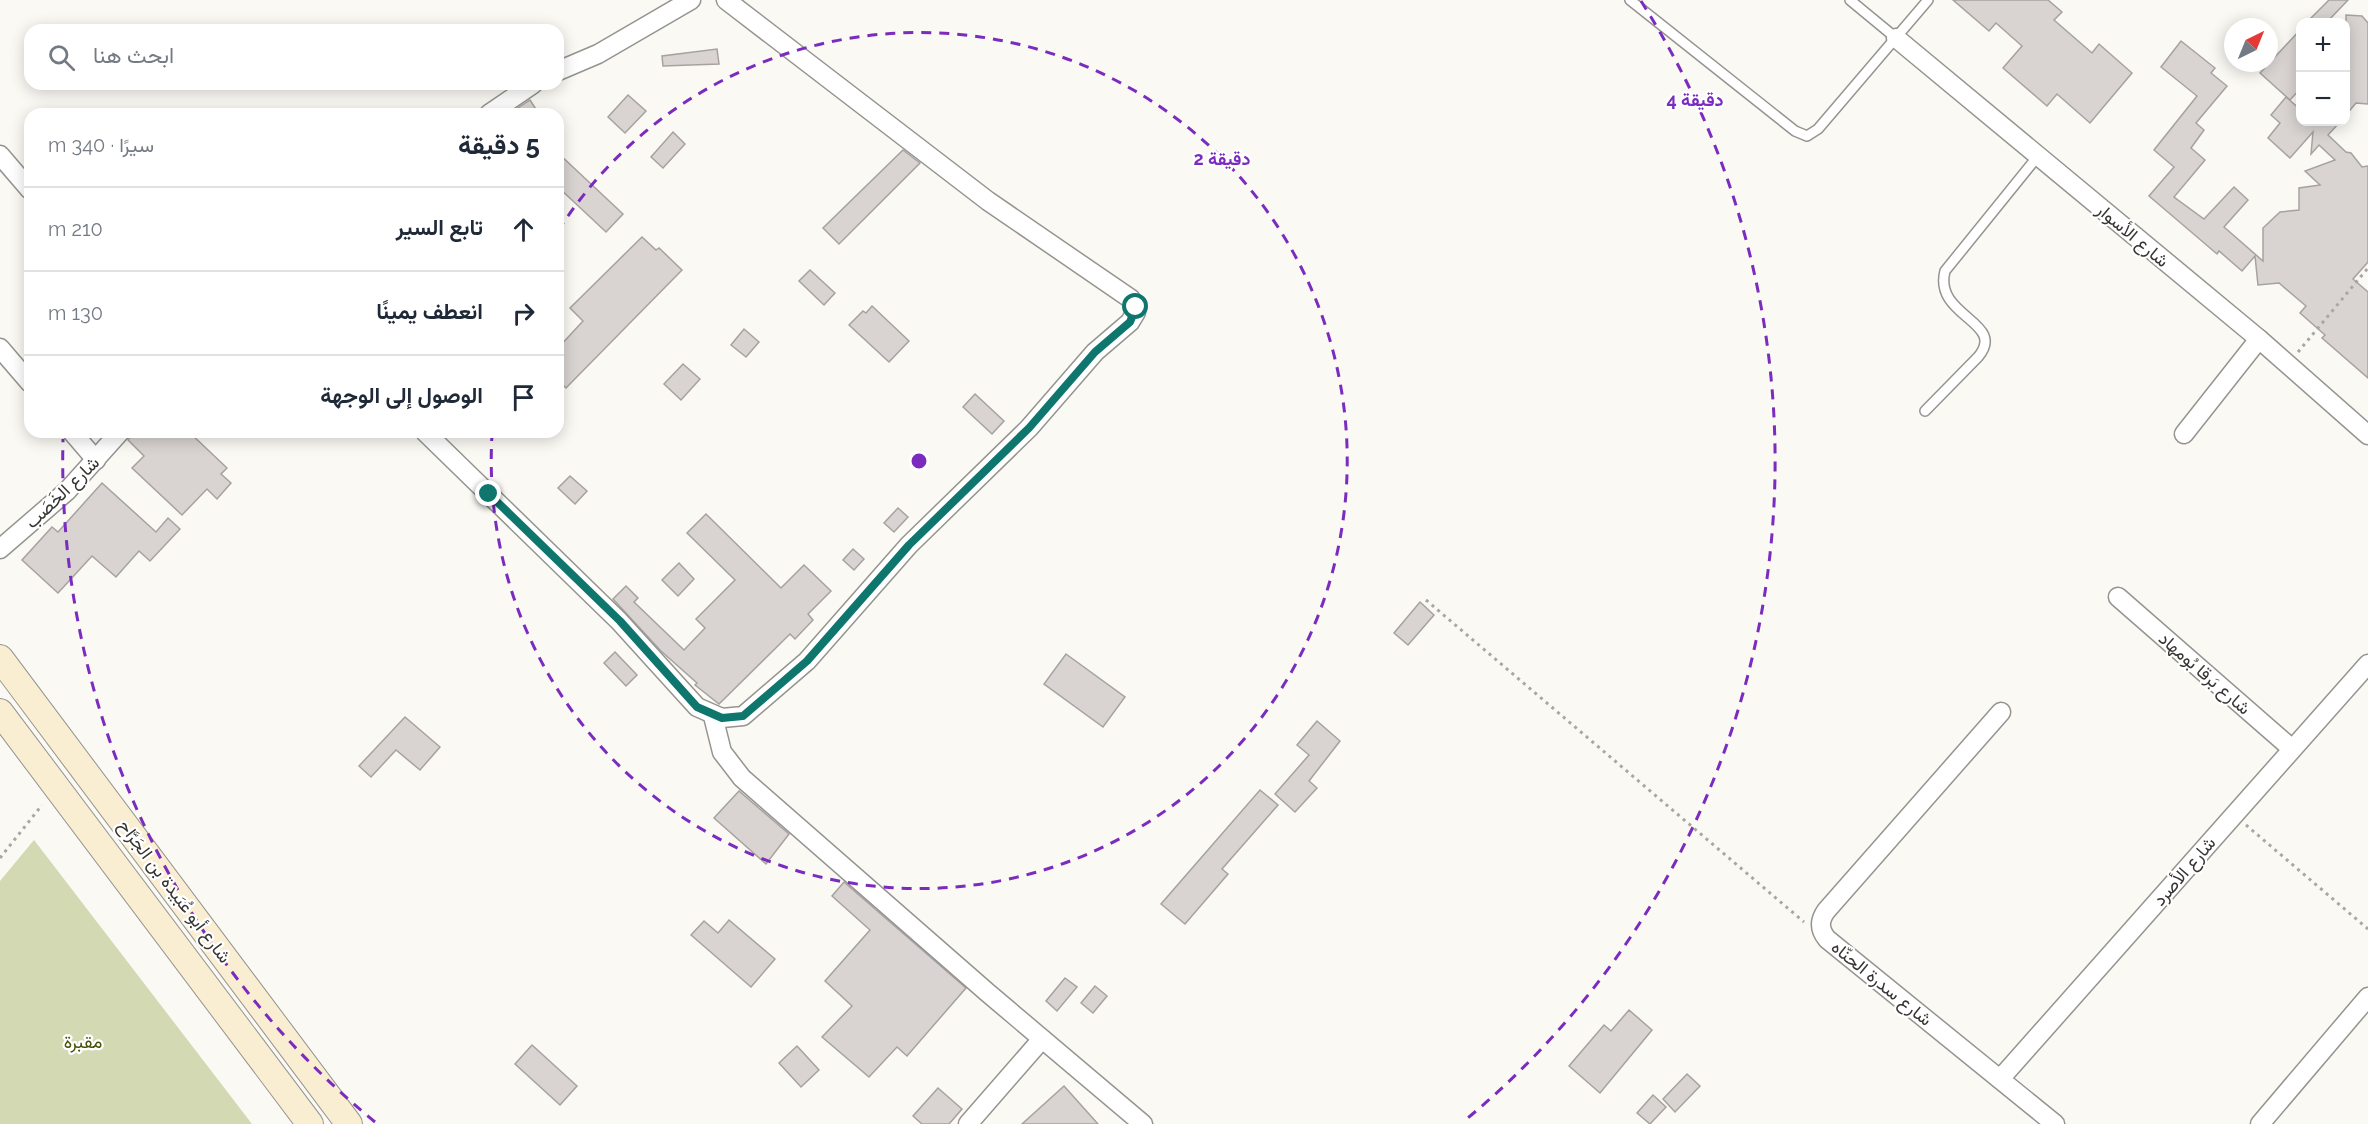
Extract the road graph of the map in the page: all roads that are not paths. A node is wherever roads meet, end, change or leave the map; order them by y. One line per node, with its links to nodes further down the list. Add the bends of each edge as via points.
1 (691, 0): 7 (street, via 598,54)
2 (726, 0): 29 (street, via 988,201 1131,299 1136,312 1078,370 1029,428 909,545 807,661 752,711 733,718)
3 (1630, 0): 6 (lane, via 1801,135 1814,134)
4 (1850, 0): 6 (lane)
5 (1928, 0): 6 (lane)
6 (1896, 38): 11 (street, شارع الأسوار)
7 (564, 68)
8 (524, 90): 9 (street)
9 (498, 108)
10 (0, 155): 12 (street)
11 (2038, 156): 13 (street, شارع الأسوار); 16 (lane, via 1945,271 1945,295 1983,332 1986,340 1978,357)
12 (24, 183)
13 (2259, 339): 17 (street); 18 (street, شارع الأسوار)
14 (0, 348): 15 (street)
15 (24, 376)
16 (1924, 411)
17 (2184, 434)
18 (2368, 435)
19 (77, 438): 22 (street)
20 (115, 438): 22 (street, شارع الخَصَب)
21 (431, 438): 29 (street, via 620,621 697,707)
22 (96, 460): 23 (street, شارع الخَصَب, via 51,506)
23 (0, 549)
24 (2118, 597): 30 (street, شارع بَرقا بُومهاد)
25 (0, 658): 35 (main road, شارع أبو عُبَيدة بن الجَرَّاح)
26 (2368, 664): 30 (street, شارع الأصرد)
27 (0, 712): 34 (main road, شارع أبو عُبَيدة بن الجَرَّاح)
28 (2001, 712): 33 (street, شارع سدرة الحنّاه, via 1820,922 1823,934)
29 (713, 716): 32 (street, via 722,752 742,777)
30 (2291, 748): 33 (street, شارع الأصرد)
31 (2368, 997): 39 (street)
32 (1041, 1039): 36 (street); 37 (street)
33 (2000, 1079): 38 (street, شارع سدرة الحنّاه)
34 (310, 1124)
35 (349, 1124)
36 (968, 1124)
37 (1143, 1124)
38 (2055, 1124)
39 (2260, 1124)

